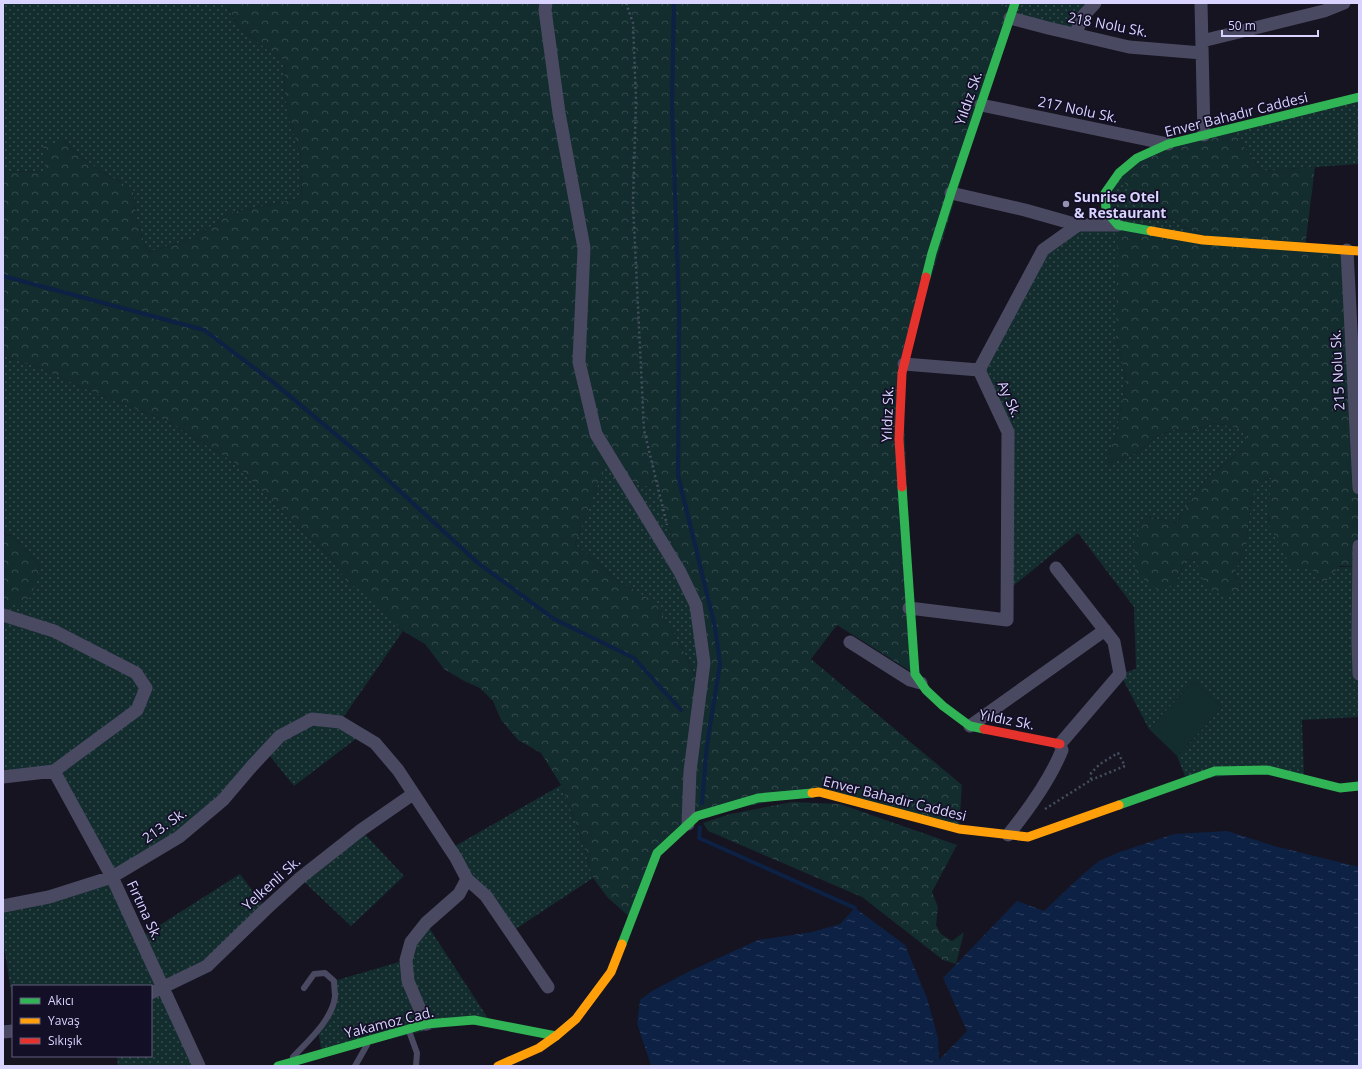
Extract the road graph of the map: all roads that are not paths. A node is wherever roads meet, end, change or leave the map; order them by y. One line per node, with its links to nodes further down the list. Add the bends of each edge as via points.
1 (546, 3): 34 (street, via 559,114 584,248 579,362 596,434 680,572 696,605 704,663 690,771)
2 (1015, 3): 6 (main road, Yıldız Sk.)
3 (1095, 3): 7 (street, via 1084,15)
4 (1201, 3): 8 (street)
5 (1344, 3): 8 (street, 218 Nolu Sk.)
6 (1010, 18): 7 (street, 218 Nolu Sk.); 10 (main road, Yıldız Sk.)
7 (1074, 34): 8 (street, 218 Nolu Sk., via 1129,46)
8 (1202, 47): 11 (street)
9 (1359, 97): 11 (main road, Enver Bahadır Caddesi)
10 (981, 105): 12 (street, 217 Nolu Sk.); 13 (main road, Yıldız Sk.)
11 (1204, 135): 12 (main road, Enver Bahadır Caddesi)
12 (1168, 144): 15 (main road, Enver Bahadır Caddesi, via 1137,158 1119,173 1105,192 1106,211)
13 (951, 193): 14 (street); 17 (main road, Yıldız Sk., via 932,253)
14 (1078, 225): 15 (street); 18 (street, via 1043,250)
15 (1118, 225): 16 (main road, via 1203,240)
16 (1353, 251): 19 (street, 215 Nolu Sk.)
17 (904, 364): 18 (street); 22 (main road, Yıldız Sk., via 899,439)
18 (979, 370): 22 (street, Ay Sk., via 1008,432 1007,620)
19 (1359, 488)
20 (1359, 546): 26 (street)
21 (1056, 568): 24 (street)
22 (909, 608): 27 (main road, Yıldız Sk., via 915,674)
23 (3, 615): 30 (street, via 61,634 136,673 146,688 138,710)
24 (1105, 630): 28 (street); 29 (street, via 1114,642 1120,674)
25 (850, 642): 27 (street, via 910,680)
26 (1359, 674)
27 (921, 684): 28 (main road, Yıldız Sk., via 943,706)
28 (970, 726): 29 (main road, Yıldız Sk.)
29 (1060, 744): 35 (street, via 1062,750 1056,764)
30 (54, 771): 31 (street); 36 (street, Fırtına Sk.)
31 (3, 776)
32 (1359, 786): 35 (main road, Enver Bahadır Caddesi, via 1340,788 1267,770 1216,771 1028,837)
33 (413, 794): 36 (street, 213. Sk., via 398,770 375,743 340,722 312,718 280,736 223,800 179,837); 37 (street); 40 (street, Yelkenli Sk., via 361,830 300,878 207,966)
34 (691, 821): 35 (main road, Enver Bahadır Caddesi, via 758,798 818,792 959,829); 45 (main road, Enver Bahadır Caddesi, via 658,853 611,972 576,1019)
35 (1008, 835)
36 (112, 877): 38 (street, 213. Sk., via 49,897); 40 (street, Fırtına Sk.)
37 (467, 879): 39 (street, via 486,896); 43 (street, via 459,894 426,923 411,942 406,960 408,981)
38 (3, 906)
39 (548, 987)
40 (164, 988): 42 (street, Yelkenli Sk.); 48 (street, Fırtına Sk.)
41 (304, 988): 47 (lane, via 314,974 325,973 334,981 335,997 318,1031)
42 (152, 993)
43 (426, 1024): 44 (main road, Yakamoz Cad.); 45 (main road, Yakamoz Cad., via 474,1020)
44 (408, 1029): 46 (main road, Yakamoz Cad.); 50 (lane, via 417,1053)
45 (556, 1036): 51 (main road, Enver Bahadır Caddesi, via 539,1048)
46 (370, 1040): 47 (main road, Yakamoz Cad.); 49 (lane)
47 (282, 1065)
48 (199, 1066)
49 (355, 1066)
50 (416, 1066)
51 (498, 1066)

